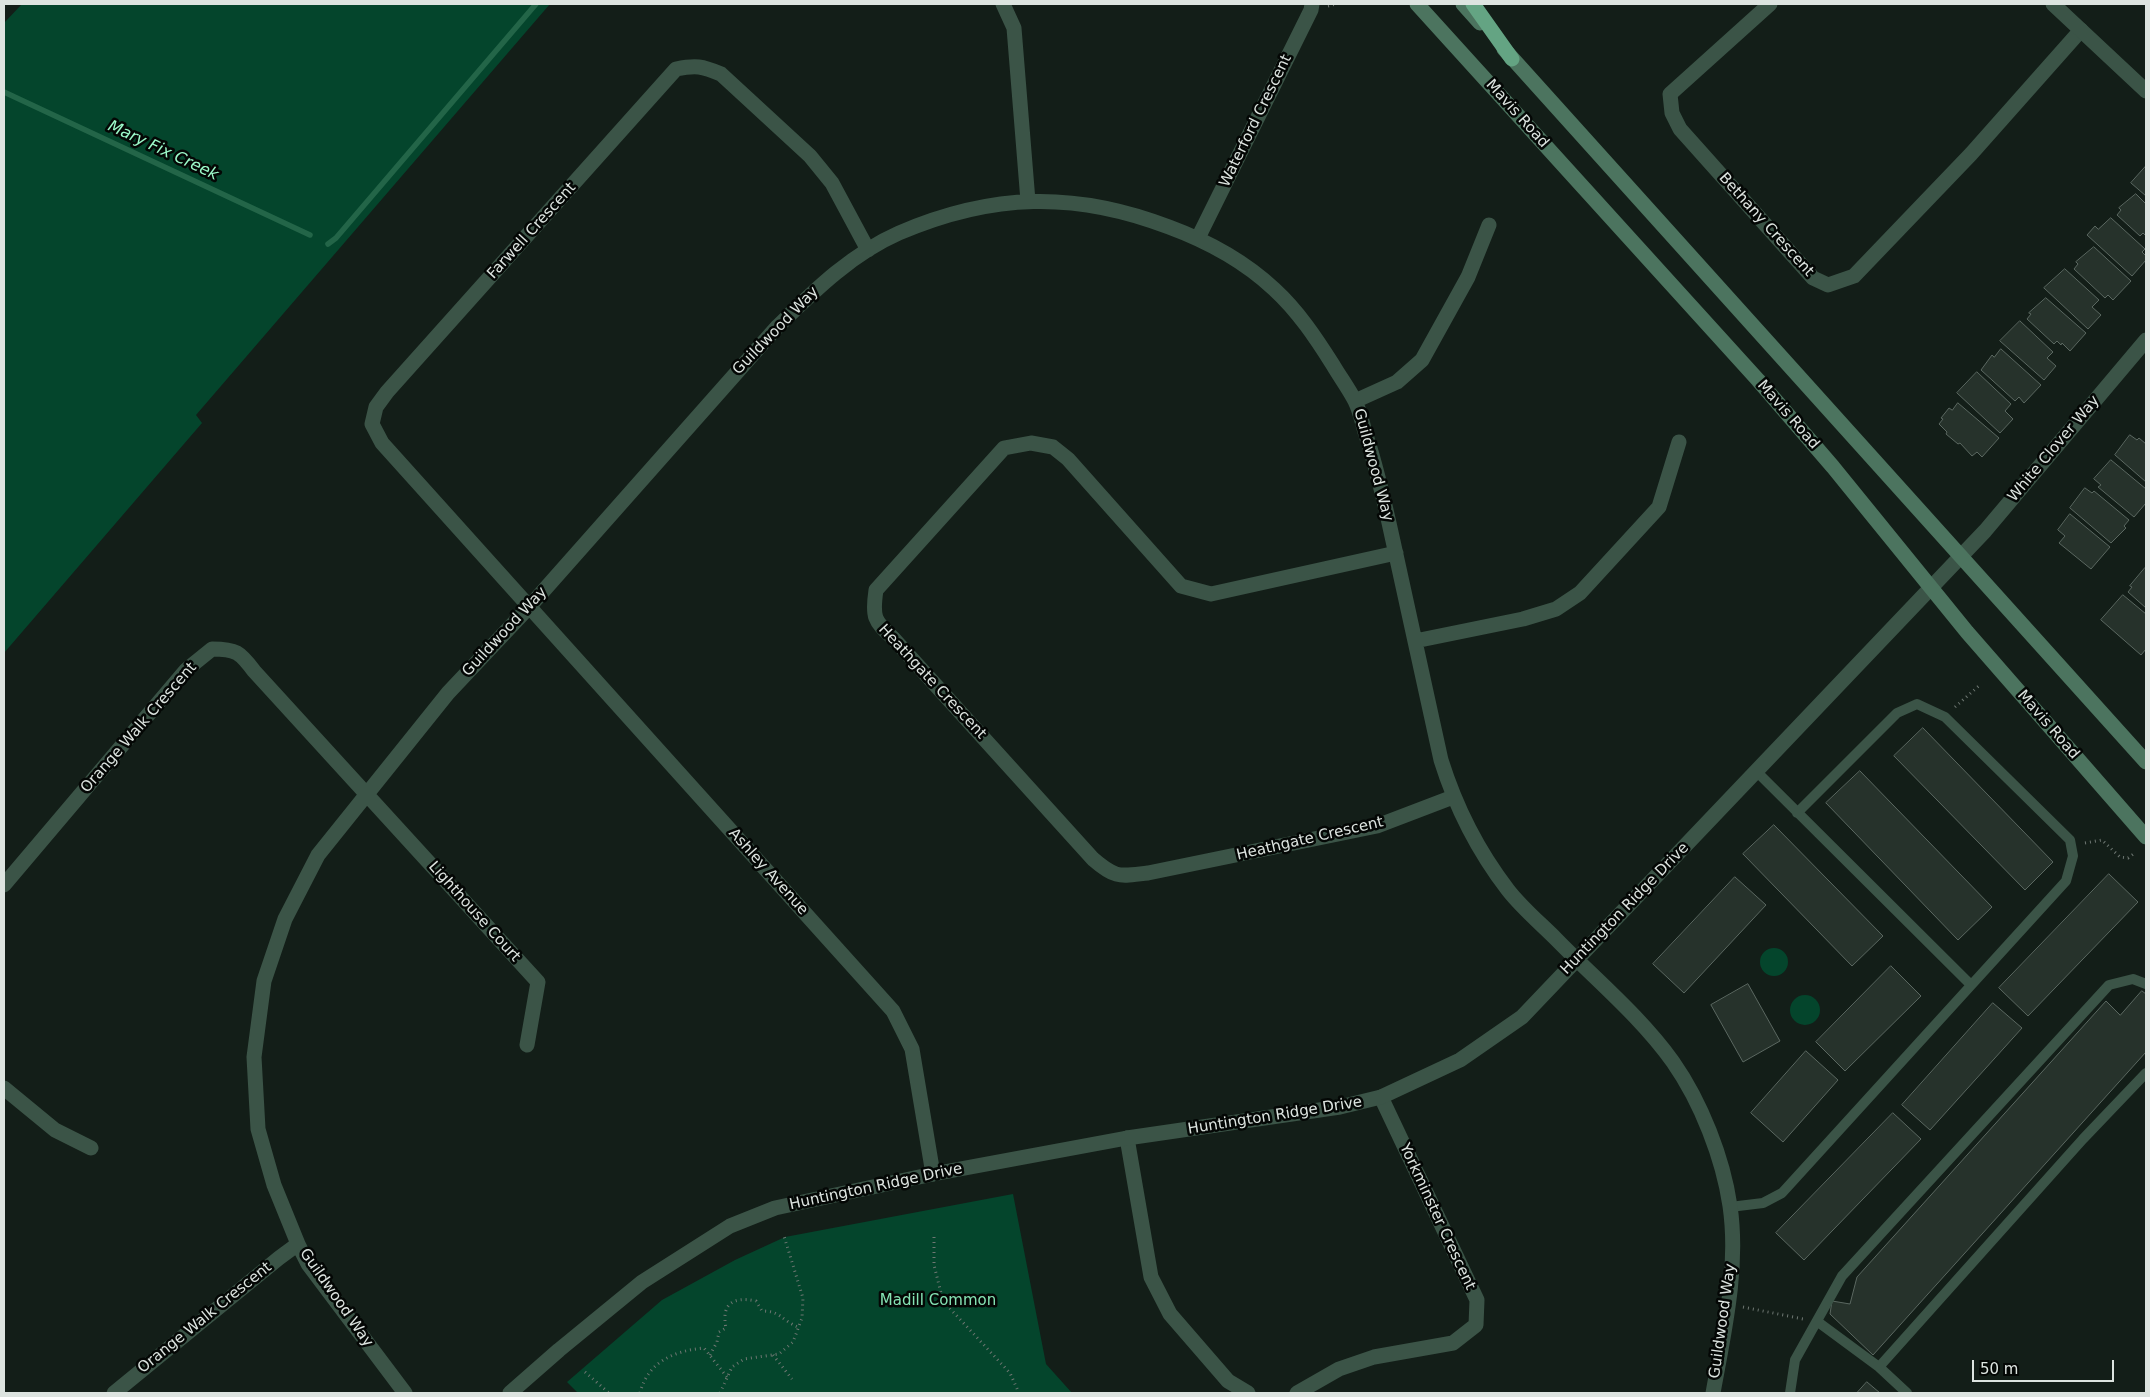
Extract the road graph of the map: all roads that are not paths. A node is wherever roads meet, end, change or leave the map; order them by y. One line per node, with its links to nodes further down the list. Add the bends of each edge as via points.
1 (1003, 4): 11 (street, via 1014,28)
2 (1312, 4): 13 (street, Waterford Crescent)
3 (1417, 4): 20 (main road, Mavis Road, via 1758,380)
4 (1463, 4): 9 (main road)
5 (1473, 4): 9 (highway)
6 (1770, 4): 8 (street, Bethany Crescent, via 1670,94 1672,113 1680,129 1813,278 1828,285 1854,276 1971,154)
7 (2052, 4): 8 (street)
8 (2081, 30): 10 (street)
9 (1512, 59): 19 (main road)
10 (2146, 91)
11 (1028, 201): 13 (street, Guildwood Way, via 1098,205 1146,218); 14 (street, Guildwood Way, via 940,217)
12 (1489, 225): 16 (street, via 1468,278 1422,360 1397,382)
13 (1198, 238): 16 (street, Guildwood Way, via 1238,260 1274,289 1315,335)
14 (868, 250): 21 (street, Guildwood Way, via 820,285 776,327); 21 (street, Farwell Crescent, via 832,183 810,156 721,74 704,67 676,69 376,407 372,424 382,443)
15 (2146, 340): 19 (street, White Clover Way)
16 (1355, 401): 18 (street, Guildwood Way, via 1377,467)
17 (1679, 442): 22 (street, via 1658,507 1580,593 1556,608 1523,618)
18 (1396, 553): 22 (street, Guildwood Way); 26 (street, Heathgate Crescent, via 1211,594 1181,586 1068,459 1053,446 1031,443 1004,448 876,590 873,607 877,623 1094,859 1108,872 1120,876 1377,826)
19 (1961, 556): 20 (street, White Clover Way); 23 (main road)
20 (1931, 588): 24 (street, Huntington Ridge Drive); 28 (main road, Mavis Road)
21 (530, 606): 25 (street, Guildwood Way, via 448,693); 39 (street, Ashley Avenue, via 893,1011 912,1049)
22 (1415, 641): 26 (street, Guildwood Way, via 1441,760)
23 (2146, 762)
24 (1756, 770): 27 (lane); 30 (street, Huntington Ridge Drive)
25 (367, 795): 29 (street, Orange Walk Crescent, via 242,655 230,649 212,649 186,670); 33 (street, Lighthouse Court, via 538,982); 41 (street, Guildwood Way, via 318,855 285,919 264,981 254,1057 258,1129 274,1185)
26 (1453, 797): 30 (street, Guildwood Way, via 1477,845 1509,891)
27 (1797, 813): 31 (lane); 31 (lane, via 1897,713 1918,704 1945,717 2070,840 2073,856 2066,881)
28 (2146, 837)
29 (4, 885)
30 (1576, 960): 36 (street, Huntington Ridge Drive, via 1522,1016 1460,1060); 40 (street, Guildwood Way, via 1632,1013 1673,1063 1696,1102 1716,1150)
31 (1970, 984): 40 (lane, via 1782,1193 1763,1202)
32 (2146, 984): 42 (lane, via 2133,979 2109,985 1842,1276)
33 (527, 1045)
34 (2146, 1073): 43 (lane)
35 (4, 1088): 38 (street, via 55,1130)
36 (1381, 1097): 37 (street, Huntington Ridge Drive, via 1330,1109); 48 (street, Yorkminster Crescent, via 1477,1300 1476,1325 1452,1343 1374,1357 1338,1369)
37 (1127, 1138): 39 (street, Huntington Ridge Drive); 47 (street, via 1151,1277 1170,1314 1228,1381)
38 (91, 1148)
39 (933, 1174): 46 (street, Huntington Ridge Drive, via 787,1205 730,1226 642,1282)
40 (1730, 1207): 49 (street, Guildwood Way, via 1731,1275)
41 (298, 1244): 44 (street, Orange Walk Crescent); 45 (street, Guildwood Way, via 308,1264)
42 (1818, 1322): 43 (lane); 50 (lane, via 1795,1360)
43 (1879, 1367): 51 (lane)
44 (114, 1393)
45 (405, 1393)
46 (510, 1393)
47 (1248, 1393)
48 (1297, 1393)
49 (1713, 1393)
50 (1790, 1393)
51 (1907, 1393)

